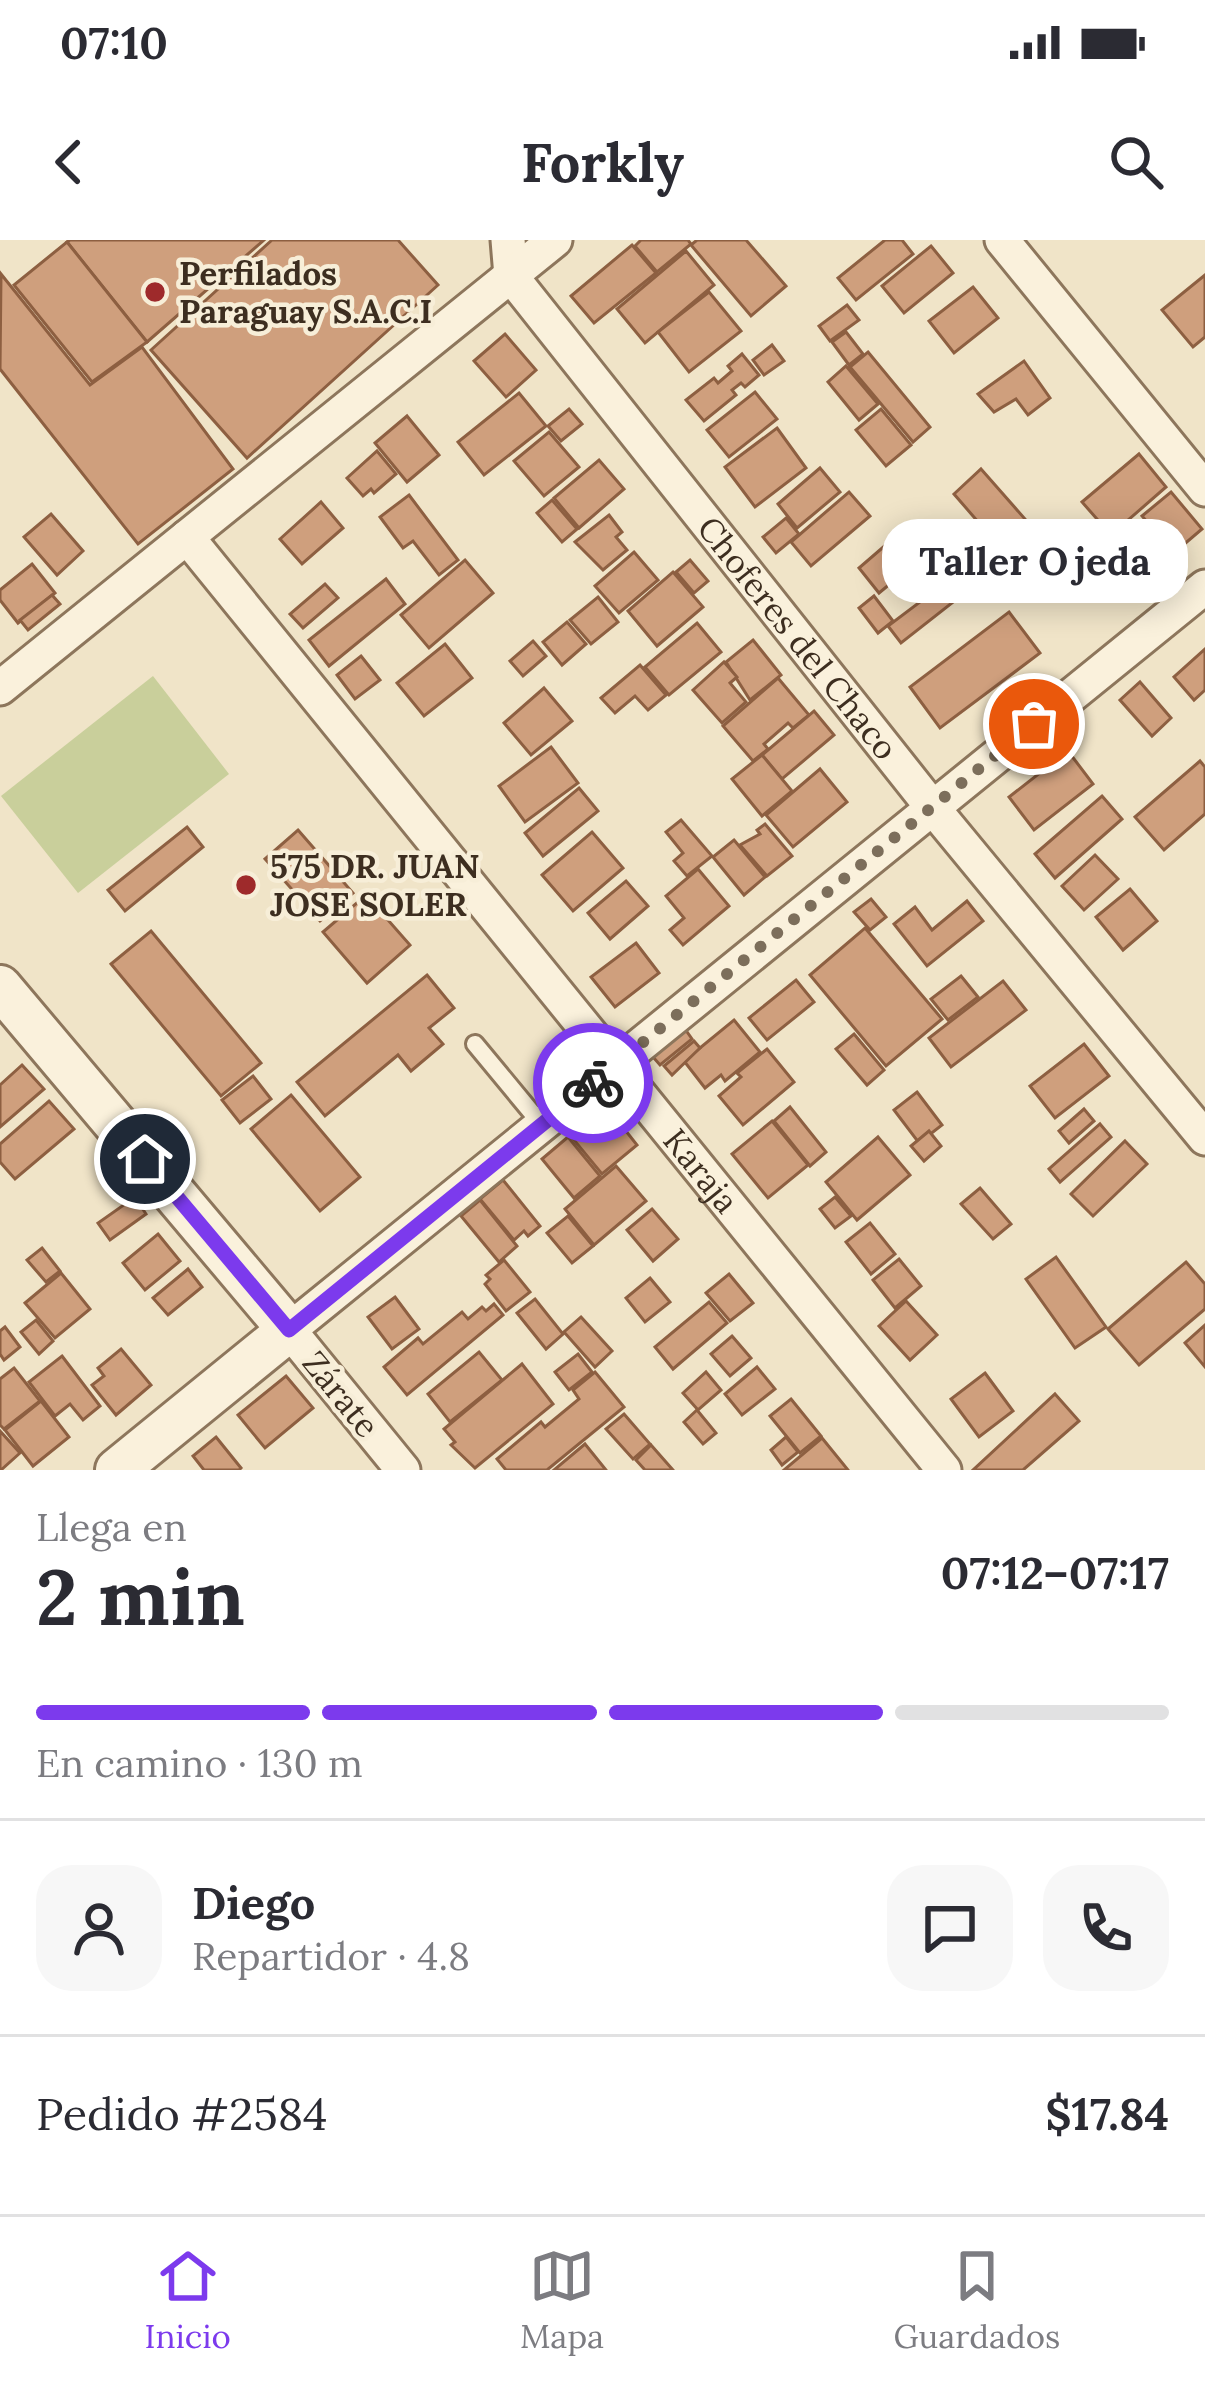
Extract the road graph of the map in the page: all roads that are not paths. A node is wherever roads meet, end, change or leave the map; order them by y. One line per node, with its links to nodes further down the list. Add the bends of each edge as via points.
1 (508, 240): 4 (street)
2 (555, 240): 4 (street)
3 (1002, 240): 5 (street)
4 (511, 276): 6 (street); 9 (street, Choferes del Chaco)
5 (1205, 489)
6 (187, 537): 8 (street); 12 (street, Karaja)
7 (1205, 587): 9 (street)
8 (0, 688)
9 (932, 807): 12 (street); 14 (street, Choferes del Chaco)
10 (0, 987): 15 (street, Zárate)
11 (476, 1044): 13 (lane)
12 (616, 1064): 13 (street); 18 (street, Karaja)
13 (542, 1125): 15 (street)
14 (1205, 1138)
15 (289, 1330): 16 (street); 17 (street, Zárate)
16 (117, 1470)
17 (404, 1470)
18 (944, 1470)

